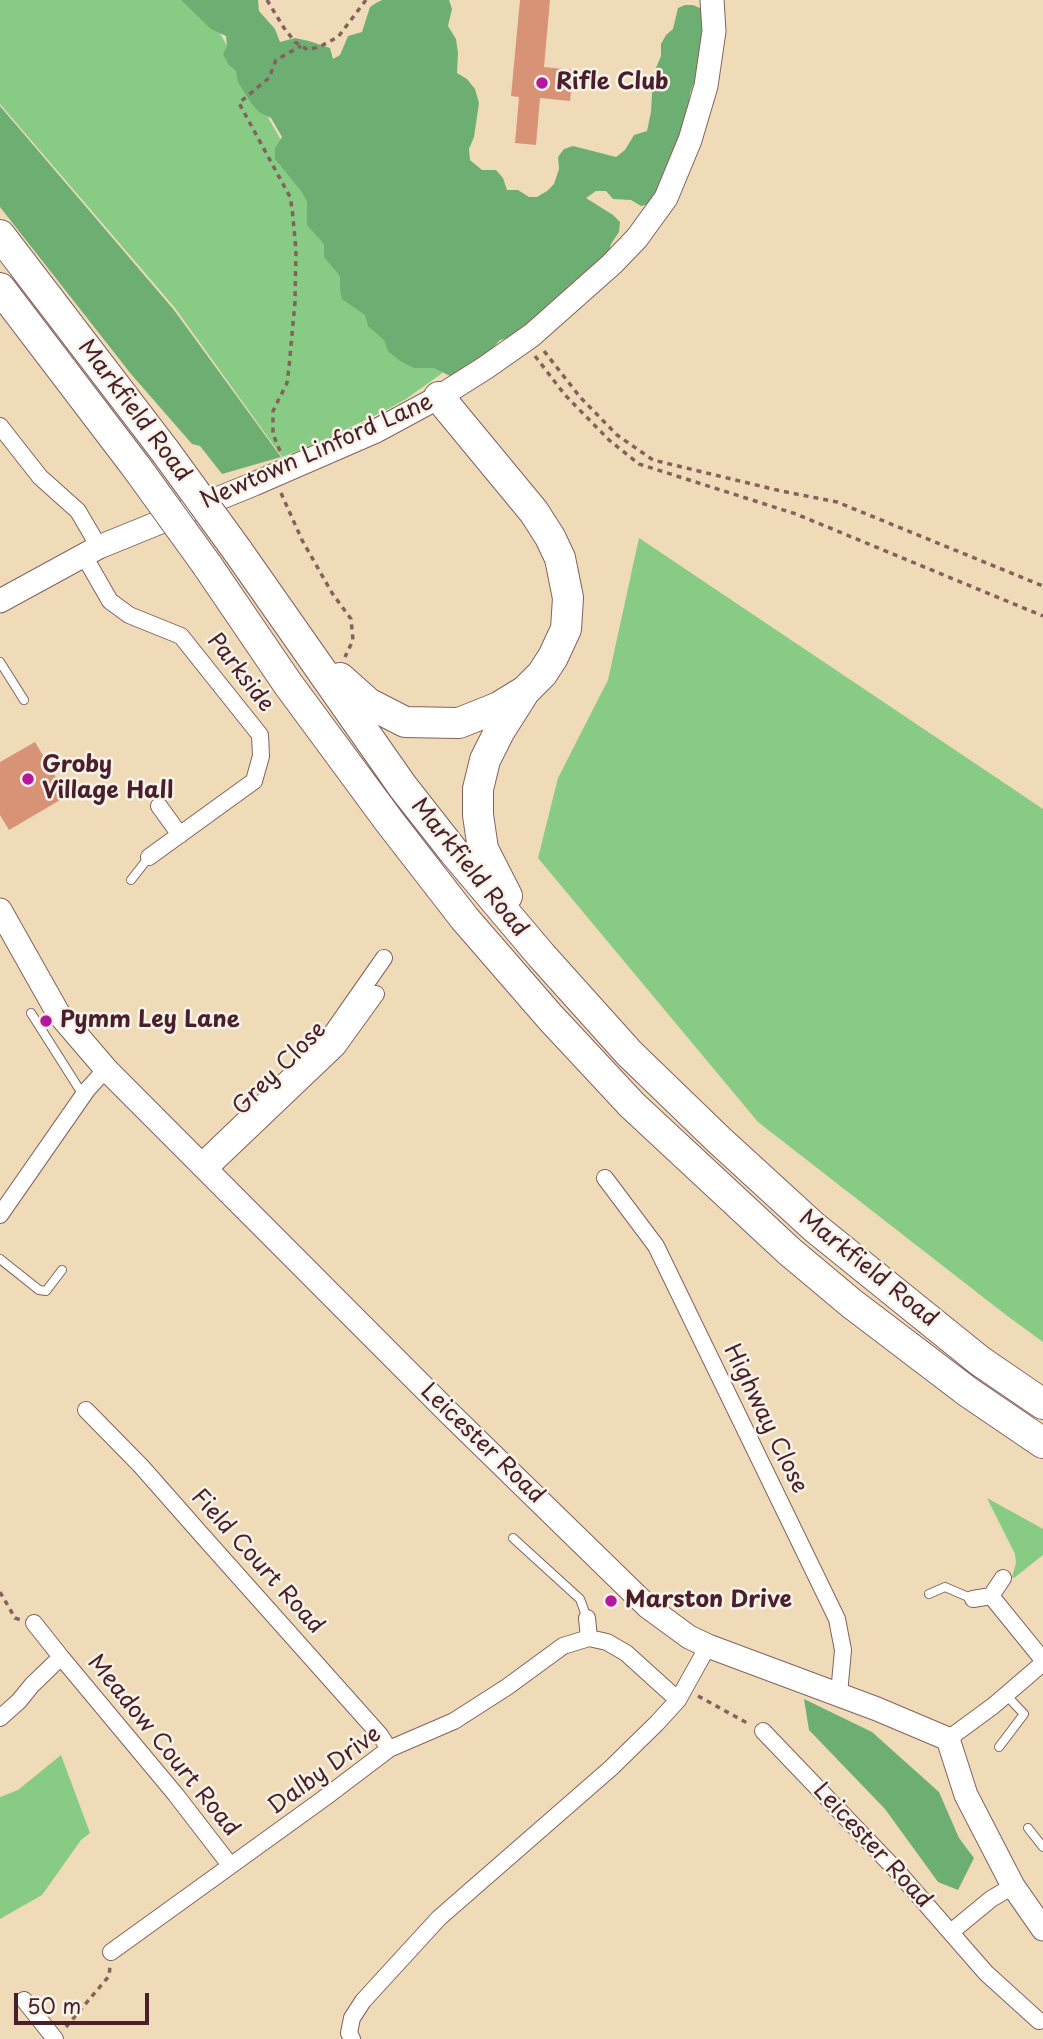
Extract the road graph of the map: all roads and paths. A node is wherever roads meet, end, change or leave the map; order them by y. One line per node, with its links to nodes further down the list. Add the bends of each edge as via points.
1 (267, 0): 4 (path)
2 (366, 0): 4 (path, via 338,37 307,50)
3 (712, 0): 7 (street, Newtown Linford Lane, via 714,31 706,86 666,198 612,264)
4 (302, 46): 10 (path, via 276,60 269,78 239,103 292,208 296,250 289,368 273,411)
5 (0, 235): 15 (highway, Markfield Road, bridge, via 165,451)
6 (0, 288): 38 (highway, Markfield Road, bridge, via 138,468 389,821 550,1017 632,1105 789,1251 968,1392)
7 (527, 338): 8 (street, Newtown Linford Lane); 12 (path, via 617,435 653,460 837,502); 14 (path, via 565,395 639,464 796,514)
8 (439, 397): 10 (street, Newtown Linford Lane, via 376,431); 18 (highway, via 534,512 560,558 568,598 566,629 542,674)
9 (0, 426): 11 (street, Parkside, via 40,477 78,511)
10 (281, 472): 11 (street, Newtown Linford Lane); 16 (path, via 302,540 351,619 353,639)
11 (91, 551): 13 (street, Newtown Linford Lane); 21 (street, Parkside, via 110,601 129,615 181,636 260,735 261,756 254,780)
12 (1043, 586)
13 (0, 601)
14 (1043, 616)
15 (305, 648): 18 (highway, via 368,703 405,722 459,723); 25 (highway, Markfield Road, via 403,788)
16 (344, 659)
17 (0, 662): 19 (lane)
18 (525, 691): 25 (highway, via 485,760 478,815 483,849)
19 (24, 700)
20 (159, 806): 21 (street)
21 (180, 835): 22 (street, Parkside)
22 (149, 857): 23 (lane)
23 (131, 880)
24 (0, 910): 29 (street, Leicester Road, via 58,1013)
25 (541, 955): 36 (highway, Markfield Road, via 629,1053 804,1218 980,1361)
26 (384, 958): 31 (street, via 326,1041)
27 (376, 994): 31 (street, Grey Close, via 337,1048)
28 (32, 1013): 30 (lane)
29 (106, 1069): 30 (street); 31 (street, Leicester Road)
30 (83, 1096): 33 (street)
31 (205, 1166): 48 (street, Leicester Road, via 648,1607)
32 (605, 1178): 51 (street, Highway Close, via 656,1246 837,1619 843,1650)
33 (0, 1215)
34 (0, 1259): 35 (lane, via 38,1290 46,1291)
35 (62, 1270)
36 (1043, 1404)
37 (86, 1410): 58 (street, Field Court Road, via 201,1533)
38 (1043, 1443)
39 (513, 1538): 45 (lane, via 580,1599)
40 (1003, 1578): 43 (street)
41 (0, 1592): 46 (path, via 15,1618)
42 (929, 1594): 44 (lane, via 945,1587)
43 (991, 1596): 44 (street); 50 (street)
44 (973, 1599)
45 (587, 1618): 47 (street)
46 (34, 1623): 49 (street)
47 (589, 1638): 52 (street, via 626,1653); 58 (street, Dalby Drive, via 563,1646 454,1721)
48 (708, 1646): 51 (street, Leicester Road); 52 (street)
49 (61, 1657): 54 (street, Meadow Court Road); 61 (street, Meadow Court Road)
50 (1043, 1662): 53 (street)
51 (839, 1694): 56 (street, Leicester Road)
52 (682, 1695): 55 (path, via 705,1699); 69 (street, via 611,1768 439,1918 363,2001 352,2018)
53 (1006, 1695): 56 (street); 57 (lane, via 1024,1714)
54 (0, 1718)
55 (763, 1731): 64 (street, Leicester Road)
56 (948, 1739): 62 (street, via 966,1795)
57 (999, 1747)
58 (389, 1749): 61 (street, Dalby Drive)
59 (1028, 1828): 60 (lane)
60 (1043, 1847)
61 (230, 1865): 65 (street, Dalby Drive)
62 (1013, 1886): 63 (street); 64 (street)
63 (1042, 1929)
64 (951, 1932): 67 (street, Leicester Road, via 986,1973)
65 (111, 1952): 68 (path, via 109,1976)
66 (23, 2000): 68 (street)
67 (1039, 2021)
68 (60, 2034)
69 (351, 2036)

